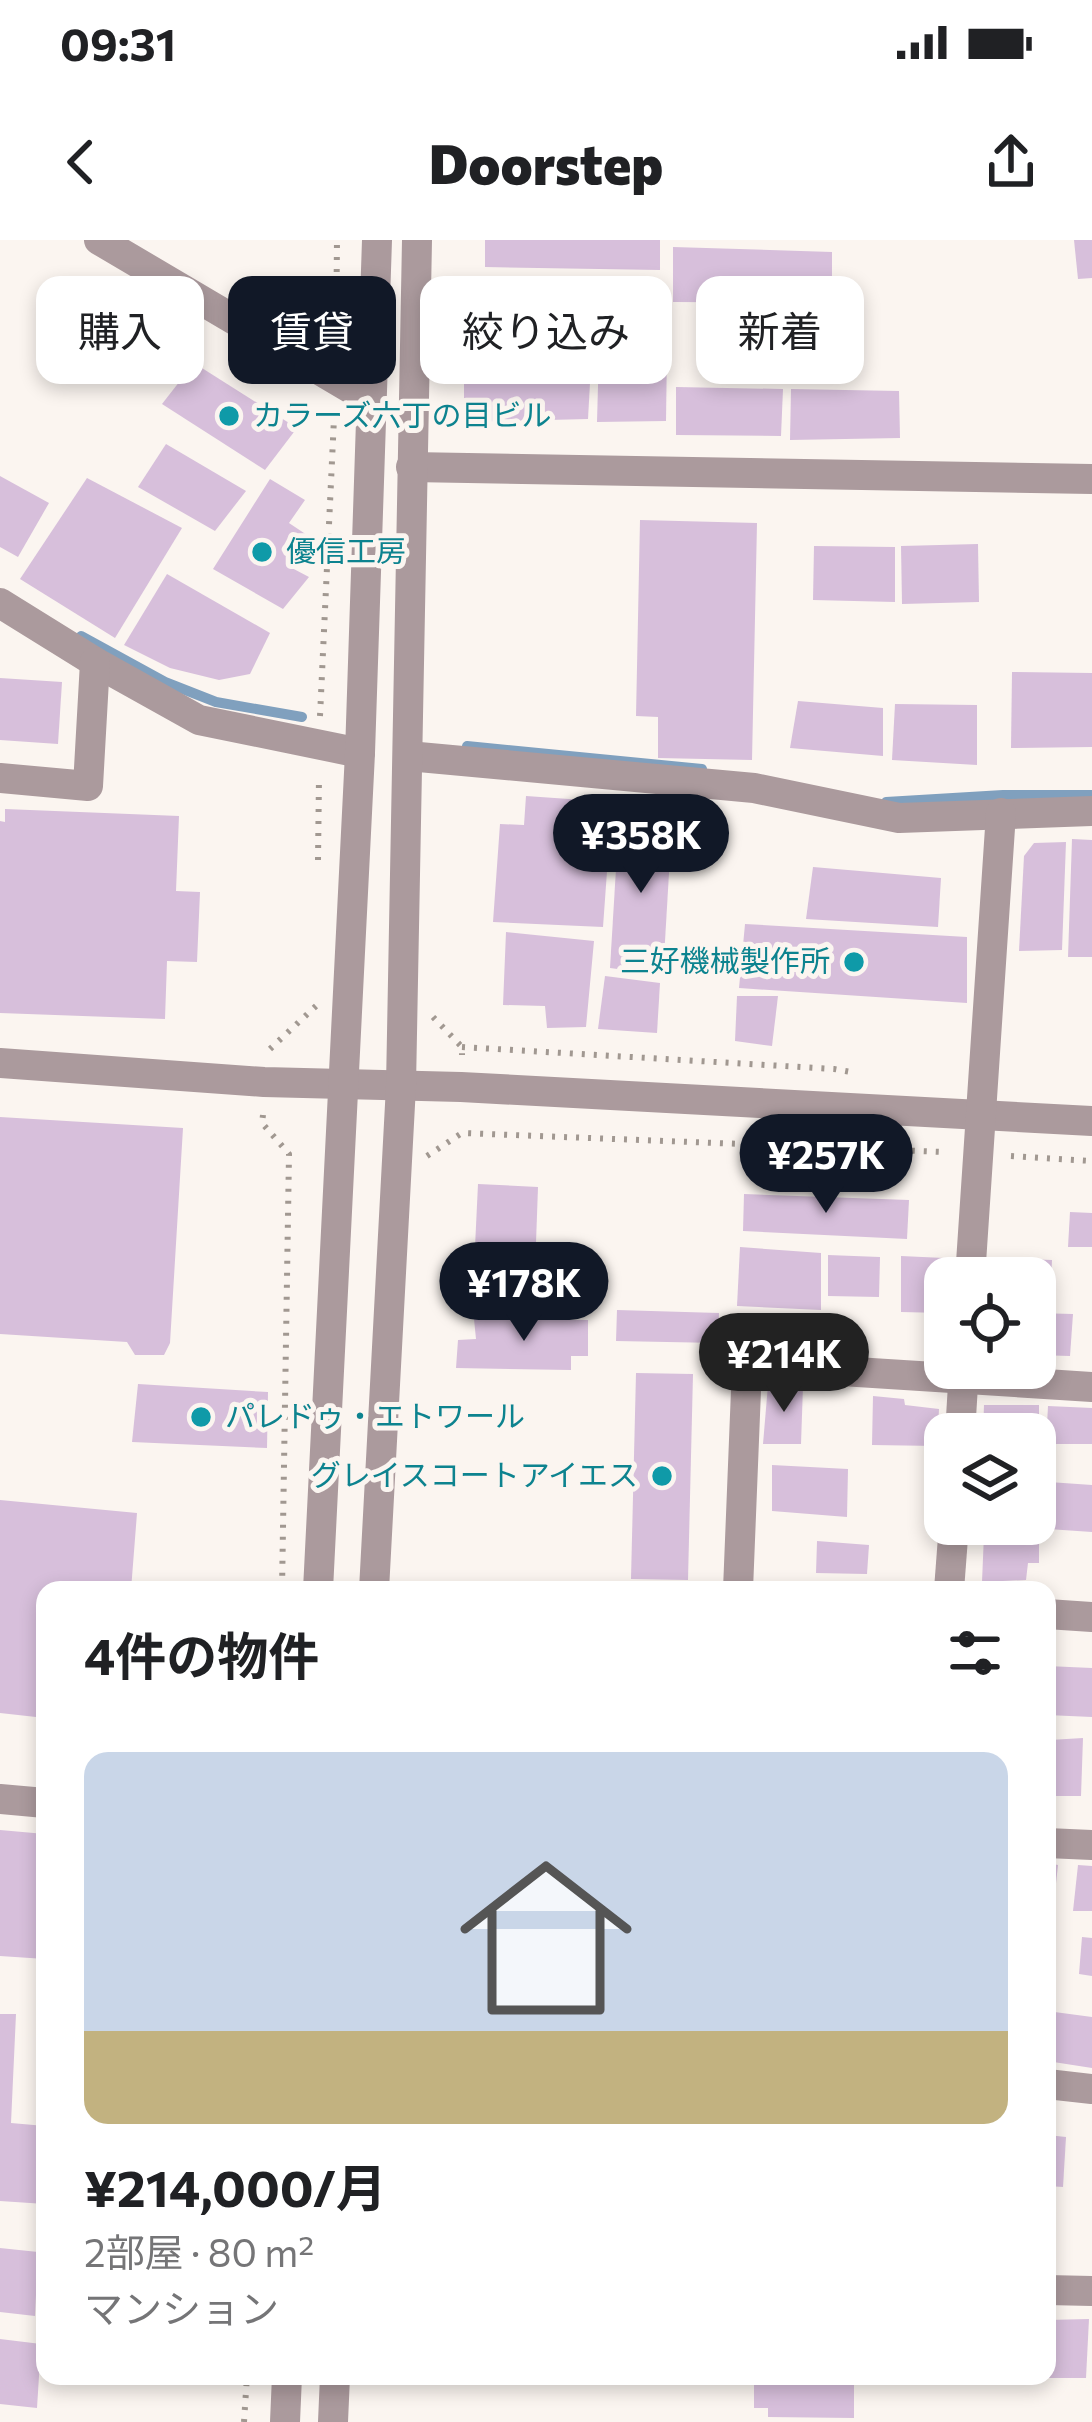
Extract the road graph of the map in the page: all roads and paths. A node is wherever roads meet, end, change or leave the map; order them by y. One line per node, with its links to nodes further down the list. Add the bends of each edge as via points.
1 (99, 240): 6 (street)
2 (337, 240): 5 (path)
3 (377, 240): 6 (street)
4 (417, 240): 8 (street)
5 (337, 276)
6 (372, 400): 13 (street)
7 (333, 435): 12 (path)
8 (411, 466): 9 (street); 14 (street)
9 (1092, 478)
10 (0, 603): 11 (street)
11 (95, 662): 13 (street, via 199,720); 16 (street, via 88,786)
12 (320, 715)
13 (360, 753): 25 (street)
14 (408, 756): 18 (street, via 754,788 898,818); 26 (street)
15 (319, 776): 19 (path)
16 (0, 778)
17 (1092, 812): 18 (street)
18 (1001, 813): 27 (street)
19 (319, 867)
20 (318, 1004): 24 (path, via 266,1053)
21 (462, 1047): 23 (path)
22 (0, 1063): 24 (street)
23 (870, 1076)
24 (264, 1082): 25 (street); 38 (path, via 262,1123 289,1154)
25 (343, 1084): 26 (street); 39 (street)
26 (401, 1086): 27 (street); 40 (street)
27 (982, 1113): 28 (street); 33 (street)
28 (1092, 1120)
29 (462, 1133): 30 (path)
30 (945, 1152)
31 (1007, 1155): 32 (path)
32 (1092, 1161)
33 (972, 1257)
34 (924, 1372): 41 (street, via 747,1365)
35 (1056, 1383): 36 (street)
36 (1092, 1387)
37 (952, 1545): 42 (street)
38 (282, 1581)
39 (318, 1581)
40 (374, 1581)
41 (738, 1581)
42 (950, 1581)
43 (1056, 1615): 44 (street)
44 (1092, 1617)
45 (0, 1799): 46 (street)
46 (36, 1802)
47 (1056, 1844): 48 (street)
48 (1092, 1845)
49 (1056, 2085): 50 (street)
50 (1092, 2089)
51 (1056, 2290): 52 (street)
52 (1092, 2291)
53 (246, 2385): 56 (path)
54 (287, 2385): 57 (street)
55 (335, 2385): 58 (street)
56 (244, 2422)
57 (285, 2422)
58 (333, 2422)

